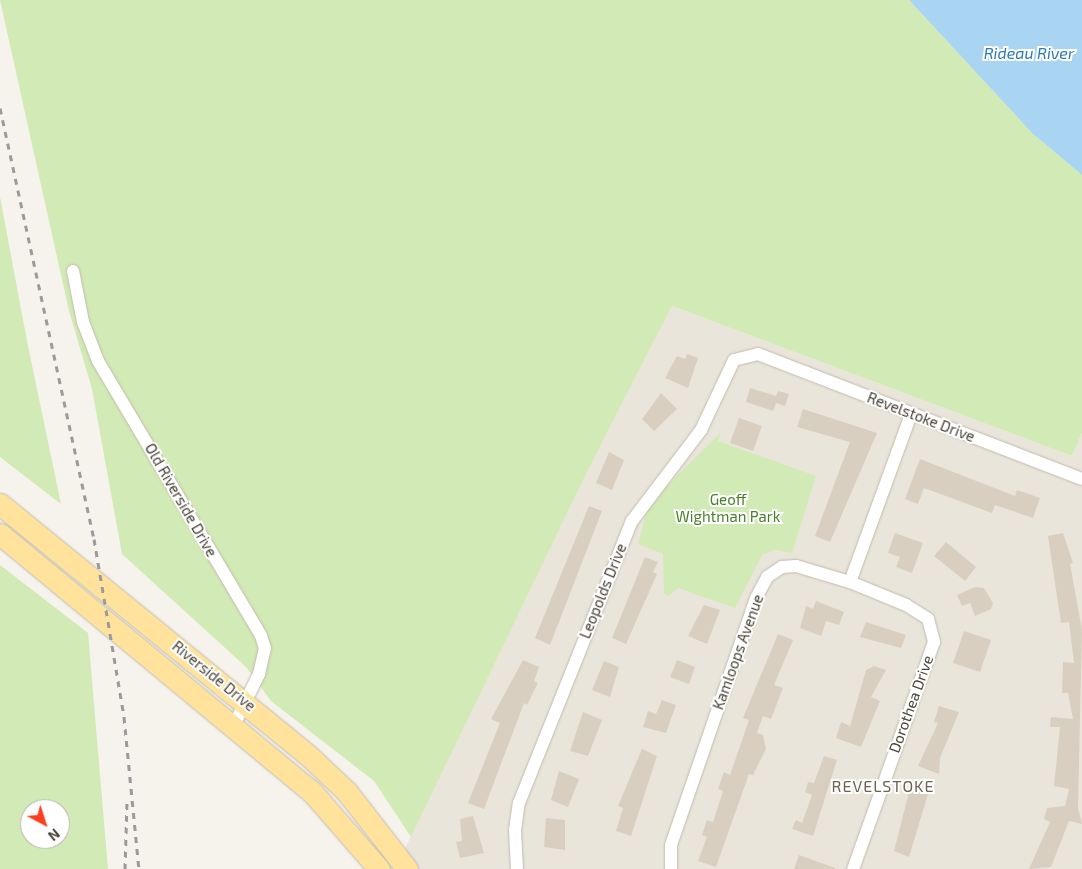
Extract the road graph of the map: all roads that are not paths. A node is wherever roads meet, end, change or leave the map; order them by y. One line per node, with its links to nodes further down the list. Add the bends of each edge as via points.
1 (73, 271): 8 (street, Old Riverside Drive, via 83,322 98,361 261,636 265,648 259,674)
2 (759, 354): 3 (street, Revelstoke Drive); 12 (street, Leopolds Drive, via 731,362 701,430 632,522 520,803 515,830)
3 (911, 414): 4 (street, Revelstoke Drive); 7 (street)
4 (1082, 479)
5 (0, 504): 8 (main road, Riverside Drive)
6 (0, 534): 9 (main road, Riverside Drive)
7 (850, 582): 13 (street, Kamloops Avenue, via 796,566 782,567 767,577 671,846); 14 (street, Dorothea Drive, via 928,619 934,642)
8 (246, 701): 9 (street, Old Riverside Drive); 11 (main road, Riverside Drive, via 347,792)
9 (234, 726): 10 (main road, Riverside Drive, via 323,803)
10 (379, 869)
11 (407, 869)
12 (518, 869)
13 (671, 869)
14 (853, 869)

